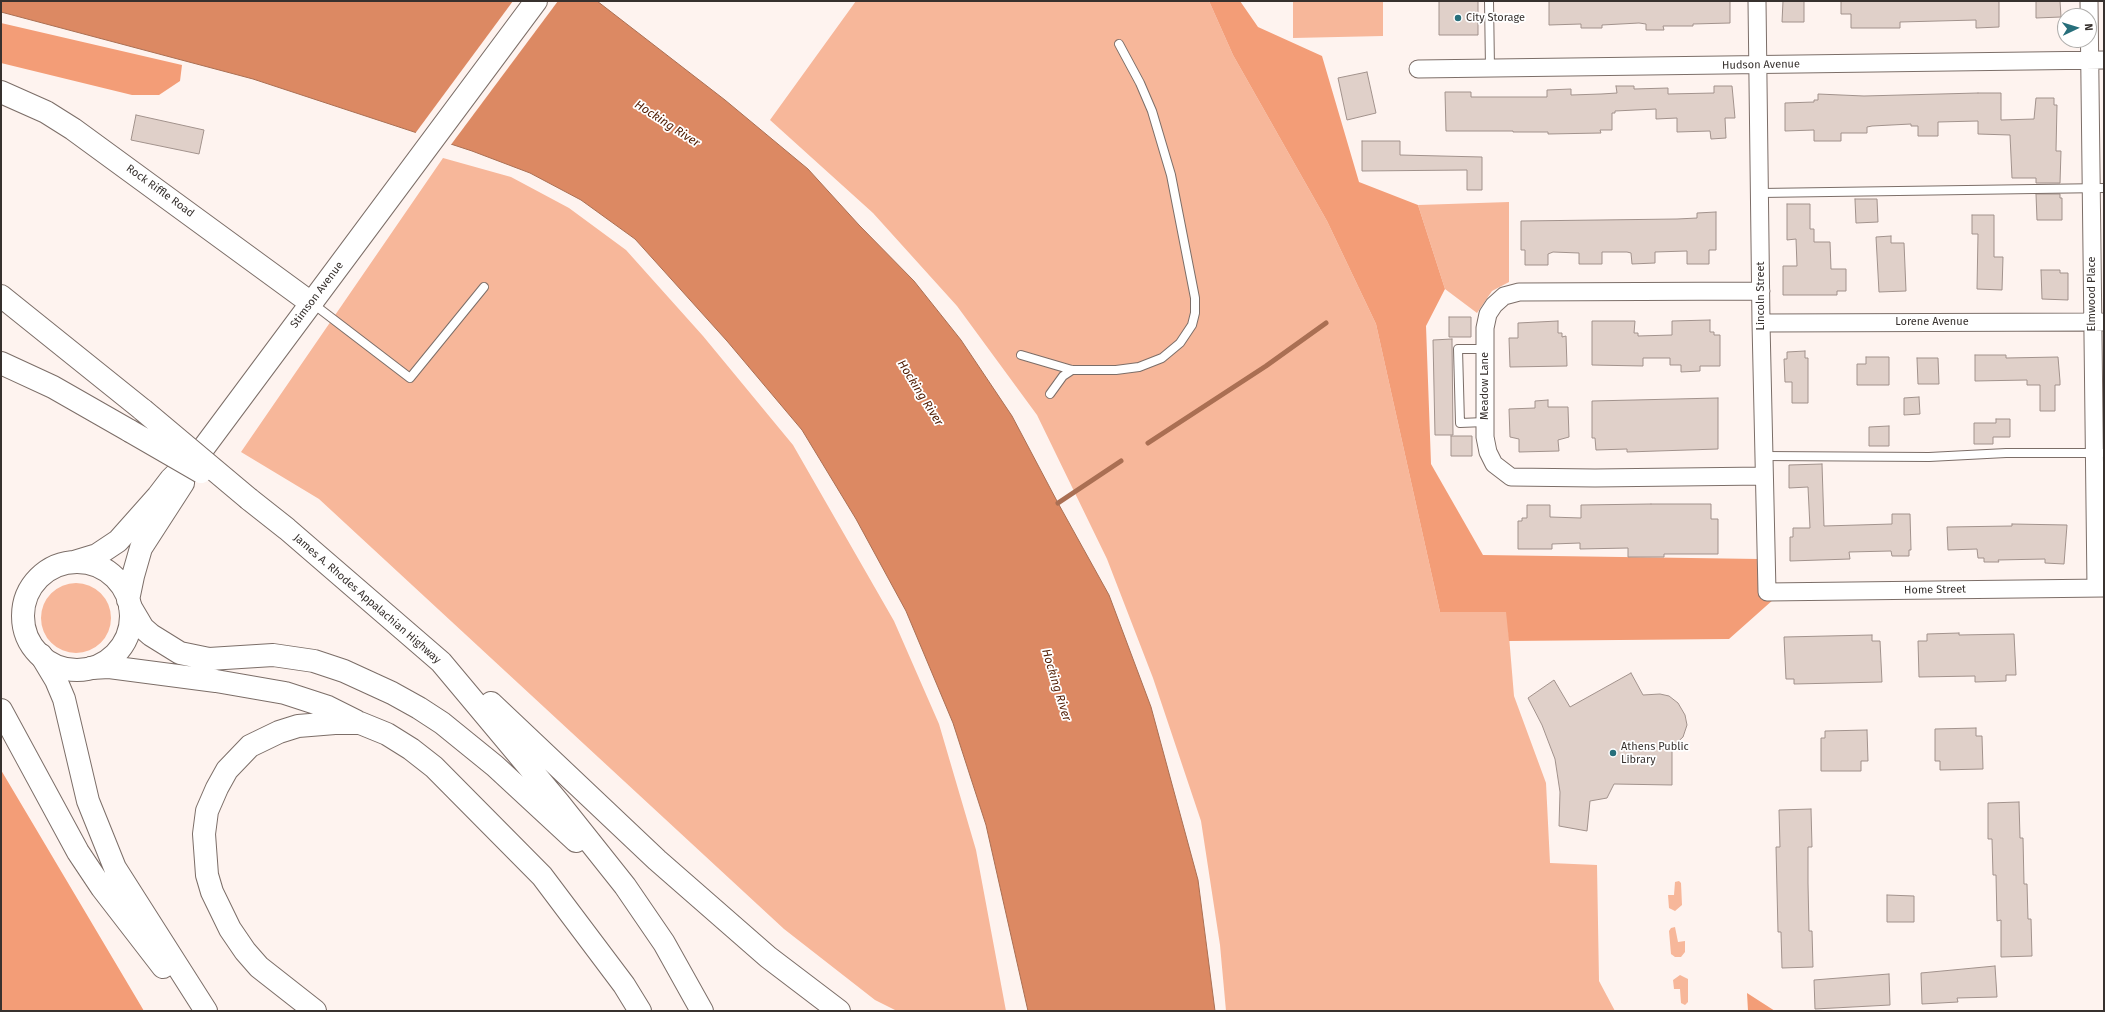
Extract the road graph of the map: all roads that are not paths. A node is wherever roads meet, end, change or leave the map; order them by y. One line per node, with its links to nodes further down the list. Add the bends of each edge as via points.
1 (536, 1): 16 (main road, Stimson Avenue)
2 (1489, 1): 8 (lane)
3 (1757, 1): 7 (street, Lincoln Street)
4 (2089, 1): 6 (street, Elmwood Place)
5 (1119, 44): 22 (lane, via 1140,83 1159,131 1171,175 1195,298 1195,313 1192,325 1180,343 1162,358 1140,367)
6 (2097, 60): 7 (street, Hudson Avenue); 11 (street, Elmwood Place)
7 (1758, 65): 8 (street, Hudson Avenue); 12 (street, Lincoln Street)
8 (1490, 68): 9 (street, Hudson Avenue)
9 (1418, 69)
10 (1, 92): 16 (main road, Rock Riffle Road, via 46,112 73,128)
11 (2098, 188): 12 (lane); 17 (street, Elmwood Place)
12 (1761, 193): 14 (street, Lincoln Street)
13 (484, 287): 16 (lane, via 410,378)
14 (1760, 292): 18 (street, Lincoln Street); 19 (street, Meadow Lane, via 1513,293 1504,296 1488,314)
15 (1, 296): 29 (main road, bridge, via 144,410)
16 (311, 303): 25 (main road, Stimson Avenue)
17 (2098, 322): 18 (street, Lorene Avenue); 26 (street, Elmwood Place)
18 (1761, 323): 27 (street, Lincoln Street)
19 (1485, 349): 24 (street, Meadow Lane); 24 (lane, via 1458,349 1460,423)
20 (1021, 355): 22 (lane)
21 (1, 363): 29 (main road, James A. Rhodes Appalachian Highway, bridge, via 52,387)
22 (1072, 370): 23 (lane, via 1063,376)
23 (1050, 394)
24 (1485, 422): 28 (street, Meadow Lane, via 1488,452 1494,464 1511,477)
25 (205, 446): 30 (main road, Stimson Avenue, via 171,478 118,541 97,555); 33 (main road, via 171,504 141,548 132,576)
26 (2099, 453): 27 (lane, via 2006,453 1929,457); 31 (street, Elmwood Place)
27 (1763, 456): 28 (street, Lincoln Street)
28 (1764, 476): 32 (street, Lincoln Street)
29 (249, 499): 35 (main road, James A. Rhodes Appalachian Highway)
30 (74, 562): 33 (main road, via 92,564 108,572 120,584); 34 (main road, via 62,564 46,572 34,584 26,600 26,632 30,642)
31 (2100, 588): 32 (street, Home Street)
32 (1766, 592)
33 (129, 603): 36 (main road, via 129,630 122,646 106,661); 39 (main road, via 143,628 180,653 209,659 273,656 314,661 367,681 419,708 495,766)
34 (41, 655): 36 (main road, via 49,662 64,668); 40 (main road, via 64,699 84,787 112,862)
35 (441, 662): 39 (main road, James A. Rhodes Appalachian Highway); 44 (main road, via 469,683 657,860 762,952)
36 (91, 668): 38 (main road, via 109,667 285,693 328,707)
37 (1, 710): 40 (main road, via 78,852 98,882 174,981)
38 (360, 723): 41 (main road, via 298,726 255,744 227,770 207,811 204,834 207,875 221,914 245,951 259,967); 42 (main road, via 387,734 411,748 434,767 542,876 624,985)
39 (625, 886): 43 (main road, James A. Rhodes Appalachian Highway, via 664,942)
40 (206, 1011)
41 (315, 1011)
42 (640, 1011)
43 (702, 1011)
44 (839, 1011)

